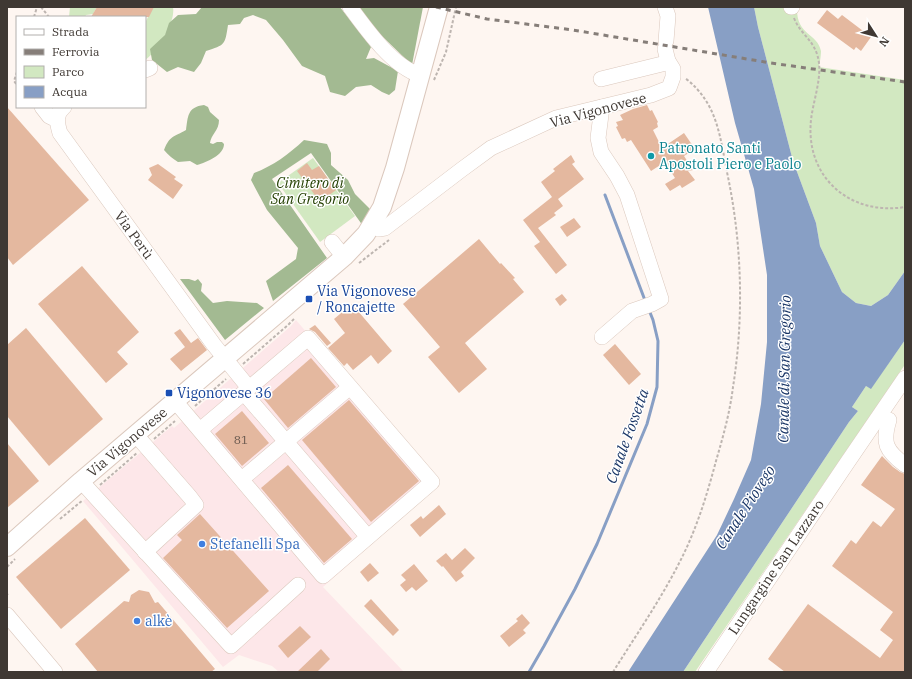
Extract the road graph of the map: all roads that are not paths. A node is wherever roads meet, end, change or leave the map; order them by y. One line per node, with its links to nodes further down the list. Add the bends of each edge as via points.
1 (350, 7): 5 (street, via 386,52 412,73)
2 (439, 7): 5 (main road, Via Vigonovese)
3 (665, 7): 4 (street, Via Vigonovese, via 668,16)
4 (668, 55): 6 (street, via 662,64); 7 (street, Via Vigonovese, via 673,77 670,88 652,96)
5 (420, 75): 10 (main road, Via Vigonovese, via 386,197)
6 (600, 79)
7 (602, 107): 10 (street, Via Vigonovese, via 556,118 491,148 396,221 385,228); 13 (street, via 598,138 601,152 617,176 629,202 661,300 632,311)
8 (43, 108): 9 (street, via 49,116)
9 (60, 113): 14 (street, Via Perù, via 60,133)
10 (372, 226): 12 (main road, Via Vigonovese)
11 (332, 242): 12 (street)
12 (349, 262): 14 (main road, Via Vigonovese)
13 (602, 337)
14 (232, 367): 17 (street, Via Perù); 18 (main road, Via Vigonovese)
15 (905, 378): 32 (street, Lungargine San Lazzaro)
16 (350, 387): 17 (street, via 308,338); 21 (street); 26 (street, via 432,482)
17 (246, 391): 20 (street); 21 (street, Via Perù)
18 (175, 401): 20 (street); 22 (main road, Via Vigonovese)
19 (889, 420): 23 (street, via 885,434 889,451)
20 (200, 430): 24 (street)
21 (285, 441): 24 (street); 26 (street, Via Perù)
22 (142, 442): 25 (main road, Via Vigonovese); 27 (street, via 196,505)
23 (905, 465)
24 (242, 479): 26 (street, via 323,576)
25 (88, 485): 27 (street); 28 (main road, Via Vigonovese)
26 (368, 537)
27 (145, 552): 29 (street, via 231,646)
28 (8, 557)
29 (298, 585)
30 (7, 615): 31 (street)
31 (55, 672)
32 (706, 672)

